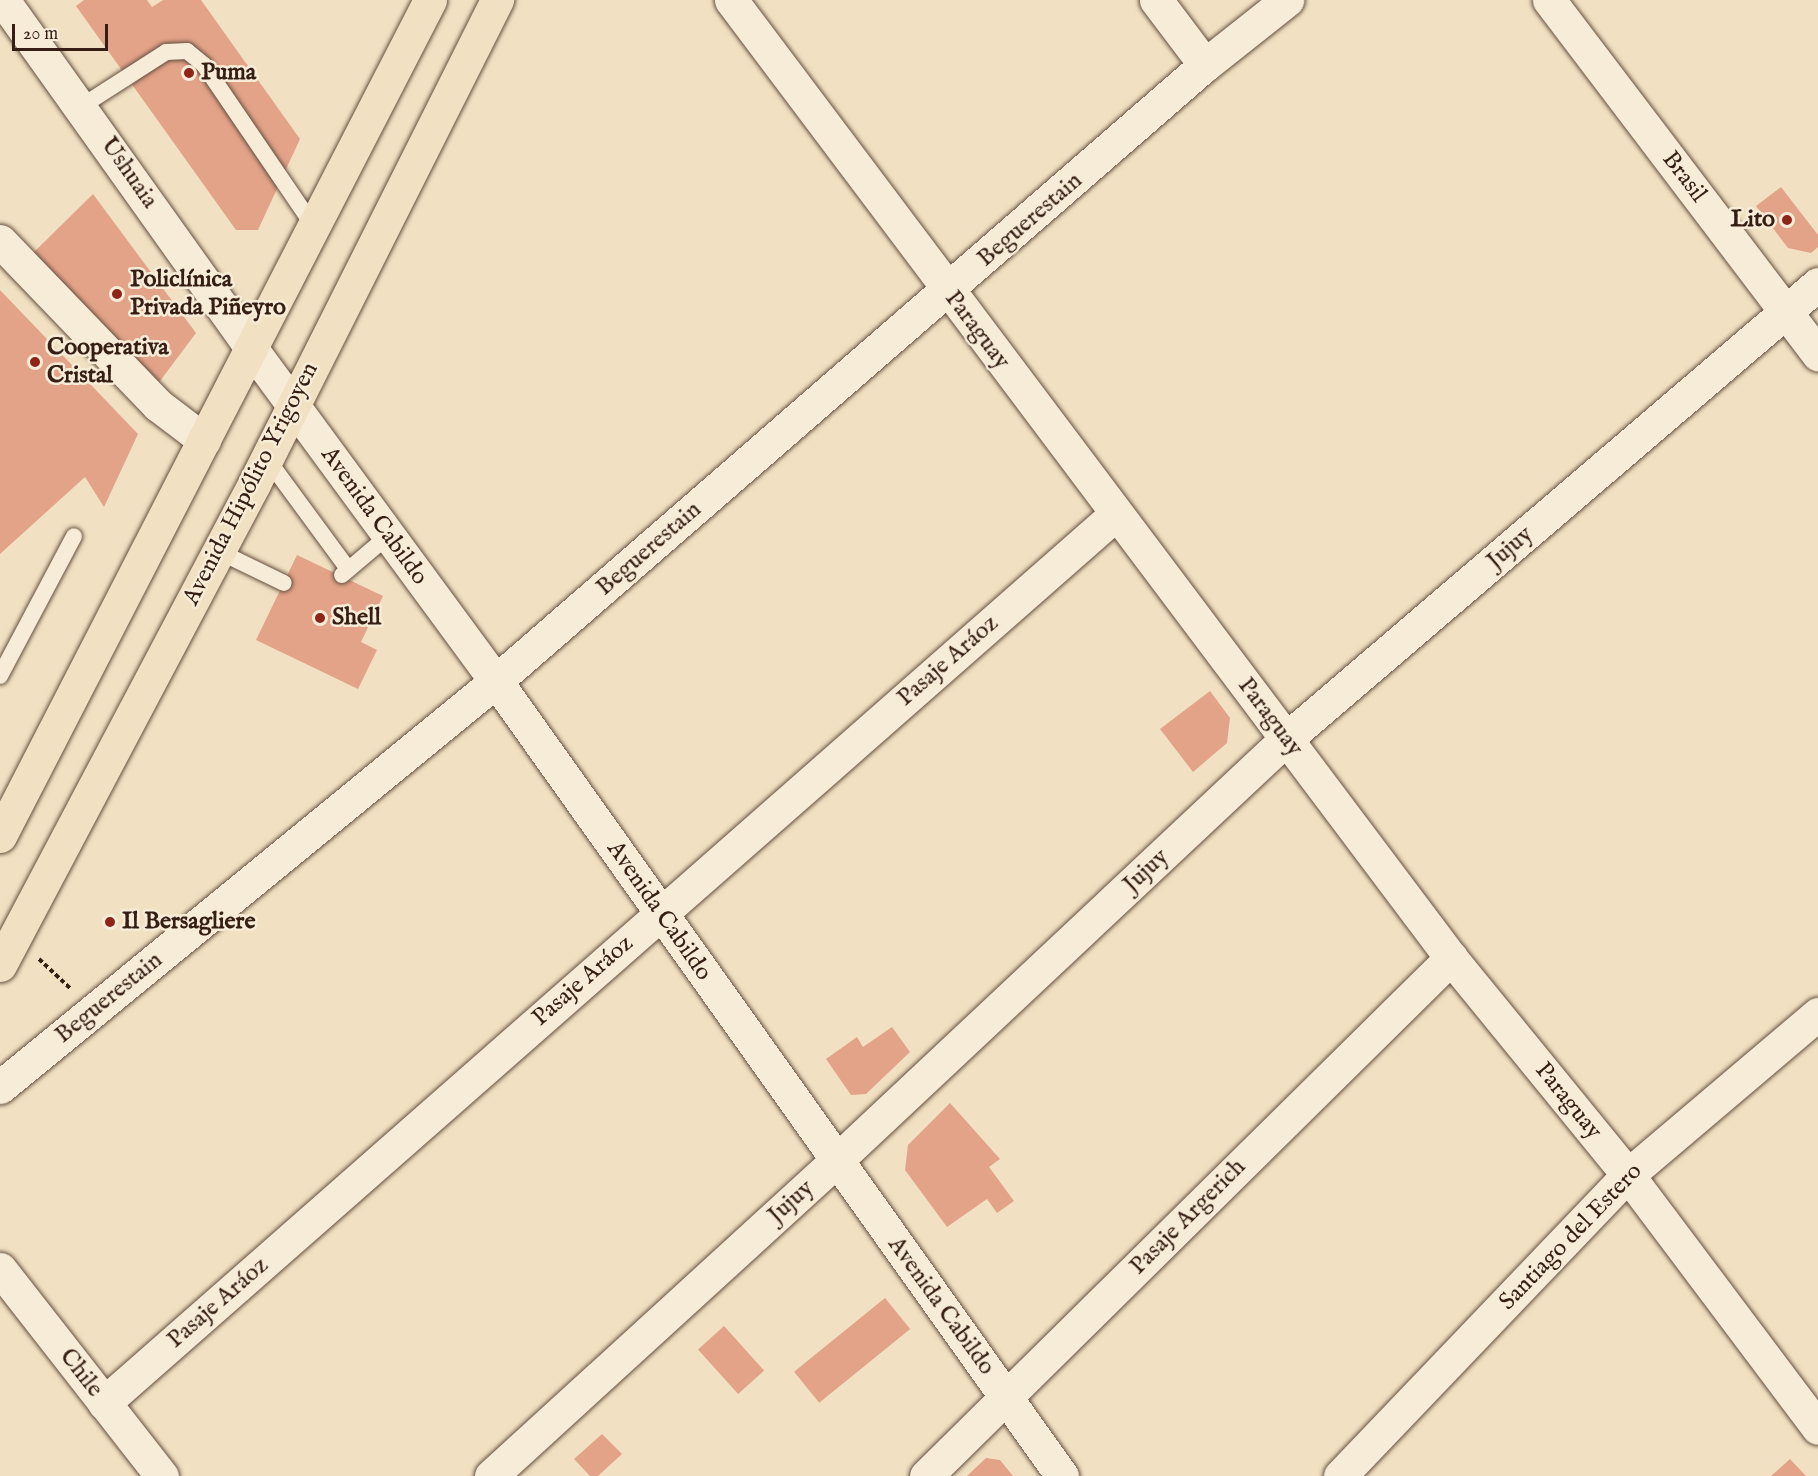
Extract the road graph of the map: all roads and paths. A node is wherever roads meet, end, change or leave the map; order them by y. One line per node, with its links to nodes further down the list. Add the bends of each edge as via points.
1 (3, 0): 9 (street, Ushuaia)
2 (430, 0): 10 (main road)
3 (497, 0): 17 (main road, Avenida Hipólito Yrigoyen)
4 (731, 0): 13 (street, Paraguay)
5 (1156, 0): 8 (street)
6 (1287, 0): 8 (street, Beguerestain)
7 (1549, 0): 14 (street, Brasil)
8 (1205, 65): 13 (street, Beguerestain)
9 (82, 106): 10 (lane, via 166,52 188,51 204,65); 15 (street, Ushuaia)
10 (314, 227): 15 (main road)
11 (0, 241): 18 (street, via 159,405)
12 (1818, 284): 14 (street, Jujuy)
13 (948, 292): 20 (street, Paraguay); 26 (street, Beguerestain)
14 (1785, 312): 16 (street, Brasil); 27 (street, Jujuy)
15 (251, 348): 17 (street, Avenida Cabildo); 18 (main road)
16 (1818, 355)
17 (292, 404): 19 (main road, Avenida Hipólito Yrigoyen); 22 (street, Avenida Cabildo)
18 (204, 440): 28 (main road)
19 (265, 456): 22 (lane, via 345,573); 23 (main road, Avenida Hipólito Yrigoyen)
20 (1116, 514): 27 (street, Paraguay); 29 (street, Pasaje Aráoz)
21 (74, 536): 25 (lane)
22 (388, 536): 26 (street, Avenida Cabildo)
23 (218, 551): 24 (lane); 30 (main road, Avenida Hipólito Yrigoyen)
24 (284, 583)
25 (0, 676)
26 (496, 681): 29 (street, Avenida Cabildo); 33 (street, Beguerestain)
27 (1286, 740): 31 (street, Paraguay); 36 (street, Jujuy)
28 (0, 836)
29 (661, 913): 36 (street, Avenida Cabildo); 40 (street, Pasaje Aráoz)
30 (15, 936): 32 (main road, Avenida Hipólito Yrigoyen); 33 (path)
31 (1451, 958): 37 (street, Paraguay); 39 (street, Pasaje Argerich)
32 (0, 965)
33 (93, 1011): 35 (street, Beguerestain)
34 (1818, 1014): 37 (street, Santiago del Estero)
35 (0, 1087)
36 (835, 1162): 39 (street, Avenida Cabildo); 43 (street, Jujuy)
37 (1628, 1175): 41 (street, Paraguay); 46 (street, Santiago del Estero)
38 (0, 1269): 40 (street, Chile)
39 (1006, 1396): 44 (street, Pasaje Argerich); 45 (street, Avenida Cabildo)
40 (104, 1403): 42 (street, Chile)
41 (1818, 1428)
42 (162, 1476)
43 (491, 1476)
44 (926, 1476)
45 (1062, 1476)
46 (1340, 1476)

